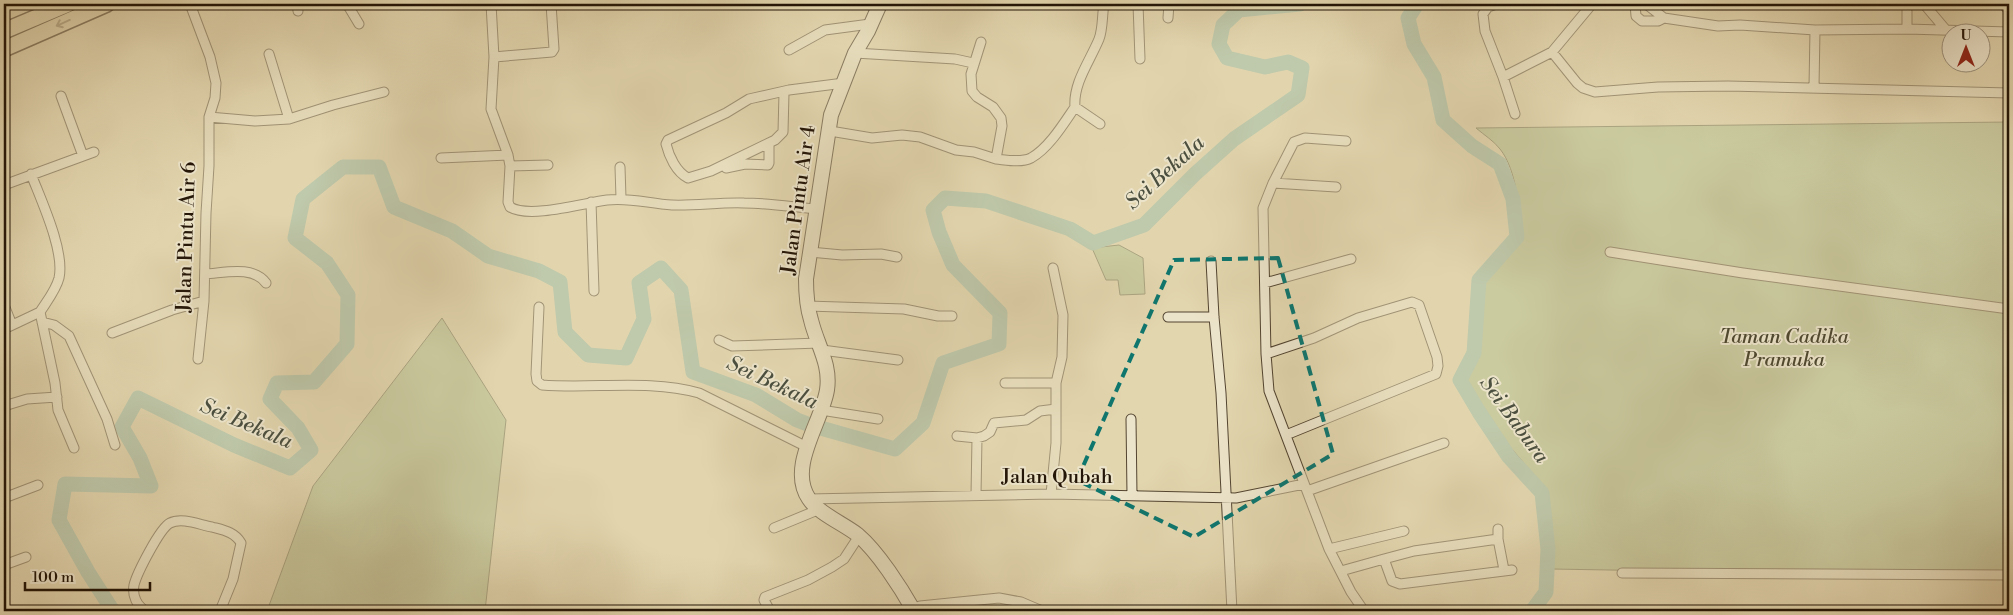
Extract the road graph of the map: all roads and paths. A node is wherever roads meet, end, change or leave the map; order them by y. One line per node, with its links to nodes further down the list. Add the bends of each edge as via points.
1 (68, 4): 27 (highway)
2 (107, 4): 31 (highway, one-way to 31)
3 (190, 4): 48 (street, Jalan Pintu Air 6, via 214,73 215,98)
4 (348, 4): 22 (street)
5 (491, 4): 36 (street)
6 (551, 4): 36 (street, via 552,52)
7 (880, 4): 23 (main road, Jalan Pintu Air 4)
8 (1104, 4): 46 (street, via 1100,36 1076,91)
9 (1138, 4): 37 (street)
10 (1169, 4): 19 (street)
11 (1496, 4): 39 (street, via 1483,14 1484,31)
12 (1592, 4): 33 (street)
13 (1635, 4): 20 (street, via 1636,16 1642,21)
14 (1646, 4): 20 (street)
15 (1910, 4): 24 (street)
16 (1924, 4): 21 (street)
17 (2003, 4): 18 (street)
18 (2009, 11)
19 (1168, 18)
20 (1664, 18): 25 (street, via 1705,25)
21 (1940, 23)
22 (359, 24)
23 (870, 24): 32 (street, via 825,30); 34 (main road, Jalan Pintu Air 4)
24 (1907, 29): 25 (street); 26 (street)
25 (1815, 30): 41 (street)
26 (1940, 30)
27 (4, 31)
28 (1990, 31): 29 (street)
29 (2009, 32)
30 (981, 42): 38 (street)
31 (4, 50)
32 (789, 50)
33 (1552, 52): 39 (street); 41 (street, via 1577,83 1595,92 1658,86)
34 (855, 53): 38 (street, via 955,59); 40 (main road, Jalan Pintu Air 4)
35 (269, 54): 49 (street)
36 (494, 56): 55 (street, via 491,109)
37 (1140, 59)
38 (973, 64): 58 (street, via 972,91 993,107 1001,118)
39 (1503, 77): 47 (street)
40 (844, 83): 43 (street); 51 (main road, Jalan Pintu Air 4, via 833,108)
41 (1814, 87): 44 (street)
42 (384, 92): 49 (street)
43 (784, 92): 53 (street, via 783,132); 62 (street, via 749,99 668,140 669,156 685,177)
44 (2009, 93)
45 (61, 96): 56 (street)
46 (1075, 107): 50 (street); 58 (street, via 1057,133 1030,158)
47 (1514, 114)
48 (209, 117): 49 (street, via 255,121); 76 (street, Jalan Pintu Air 6)
49 (289, 119)
50 (1100, 124)
51 (830, 131): 58 (street, via 872,138 920,137 956,150); 69 (main road, Jalan Pintu Air 4)
52 (1346, 141): 64 (street, via 1305,138 1294,142)
53 (770, 143): 62 (street); 62 (street, via 768,166 745,164)
54 (94, 152): 56 (street)
55 (508, 155): 57 (street); 60 (street)
56 (83, 156): 63 (street)
57 (441, 158)
58 (996, 158)
59 (548, 165): 60 (street)
60 (510, 166): 68 (street, via 508,202 515,211 555,209)
61 (620, 167): 67 (street)
62 (711, 171)
63 (31, 174): 65 (street); 85 (street, via 50,224 60,265 59,279)
64 (1273, 183): 66 (street); 78 (street, via 1263,208)
65 (4, 185)
66 (1336, 187)
67 (621, 198): 68 (street); 69 (street, via 669,205 744,202)
68 (591, 202): 79 (street)
69 (817, 209): 70 (main road, Jalan Pintu Air 4)
70 (810, 252): 72 (street); 82 (main road, Jalan Pintu Air 4)
71 (1610, 252): 84 (street)
72 (897, 256)
73 (1351, 259): 78 (street)
74 (1211, 261): 88 (street)
75 (1053, 268): 98 (street, via 1063,315 1062,357)
76 (205, 274): 77 (street, via 246,272 261,276); 80 (street, Jalan Pintu Air 6)
77 (266, 283)
78 (1265, 283): 94 (street)
79 (594, 291)
80 (204, 301): 91 (street); 95 (street, Jalan Pintu Air 6)
81 (4, 305): 90 (street)
82 (807, 306): 86 (street, via 904,309); 93 (main road, Jalan Pintu Air 4)
83 (539, 308): 108 (street, via 536,374 542,385 687,389)
84 (2009, 309)
85 (40, 312): 89 (street); 90 (street)
86 (952, 316)
87 (1168, 317): 88 (street)
88 (1214, 317): 119 (street, via 1222,393)
89 (42, 322): 99 (street); 110 (street, via 54,325 69,336 107,419)
90 (8, 327)
91 (112, 333)
92 (719, 340): 93 (street, via 732,346)
93 (820, 346): 96 (street); 102 (main road, Jalan Pintu Air 4, via 829,374)
94 (1266, 354): 105 (street, via 1269,391); 105 (street, via 1314,338 1358,318 1412,302 1419,305 1437,358 1436,374)
95 (198, 359)
96 (898, 360)
97 (1005, 383): 98 (street)
98 (1056, 383): 101 (street)
99 (57, 397): 100 (street, via 27,399); 111 (street, via 58,410)
100 (4, 406)
101 (1056, 409): 107 (street, via 1040,411 1026,420 994,423 987,435); 114 (street)
102 (820, 412): 103 (street); 108 (main road, Jalan Pintu Air 4)
103 (878, 419)
104 (1131, 419): 116 (street)
105 (1286, 435): 113 (street)
106 (957, 436): 107 (street)
107 (977, 438): 115 (street)
108 (809, 442): 118 (main road, Jalan Pintu Air 4, via 802,478)
109 (1444, 443): 113 (street, Jalan Qubah)
110 (115, 446)
111 (74, 448)
112 (38, 485): 117 (street)
113 (1305, 487): 119 (street, Jalan Qubah); 126 (street)
114 (1051, 494): 115 (street, Jalan Qubah); 116 (street, Jalan Qubah)
115 (976, 495): 118 (street, Jalan Qubah)
116 (1132, 495): 119 (street, Jalan Qubah)
117 (4, 498)
118 (809, 499): 120 (main road)
119 (1226, 499): 138 (street)
120 (820, 509): 121 (street); 124 (main road)
121 (774, 528)
122 (1498, 529): 125 (street)
123 (1404, 531): 126 (street)
124 (859, 536): 133 (main road, via 870,546); 136 (street, via 844,559 832,567 765,597)
125 (1498, 539): 128 (street, via 1414,551); 128 (street, via 1508,570 1400,584 1392,581)
126 (1329, 549): 130 (street)
127 (26, 557): 129 (street)
128 (1384, 559): 130 (street)
129 (4, 566)
130 (1341, 571): 139 (street)
131 (1622, 573): 132 (street)
132 (2009, 575)
133 (910, 610): 137 (street, via 1011,598)
134 (146, 611): 135 (street, via 136,600 134,586 157,536 168,524 179,520 224,530 241,543 233,579)
135 (220, 611)
136 (770, 611)
137 (1042, 611)
138 (1232, 611)
139 (1364, 611)

